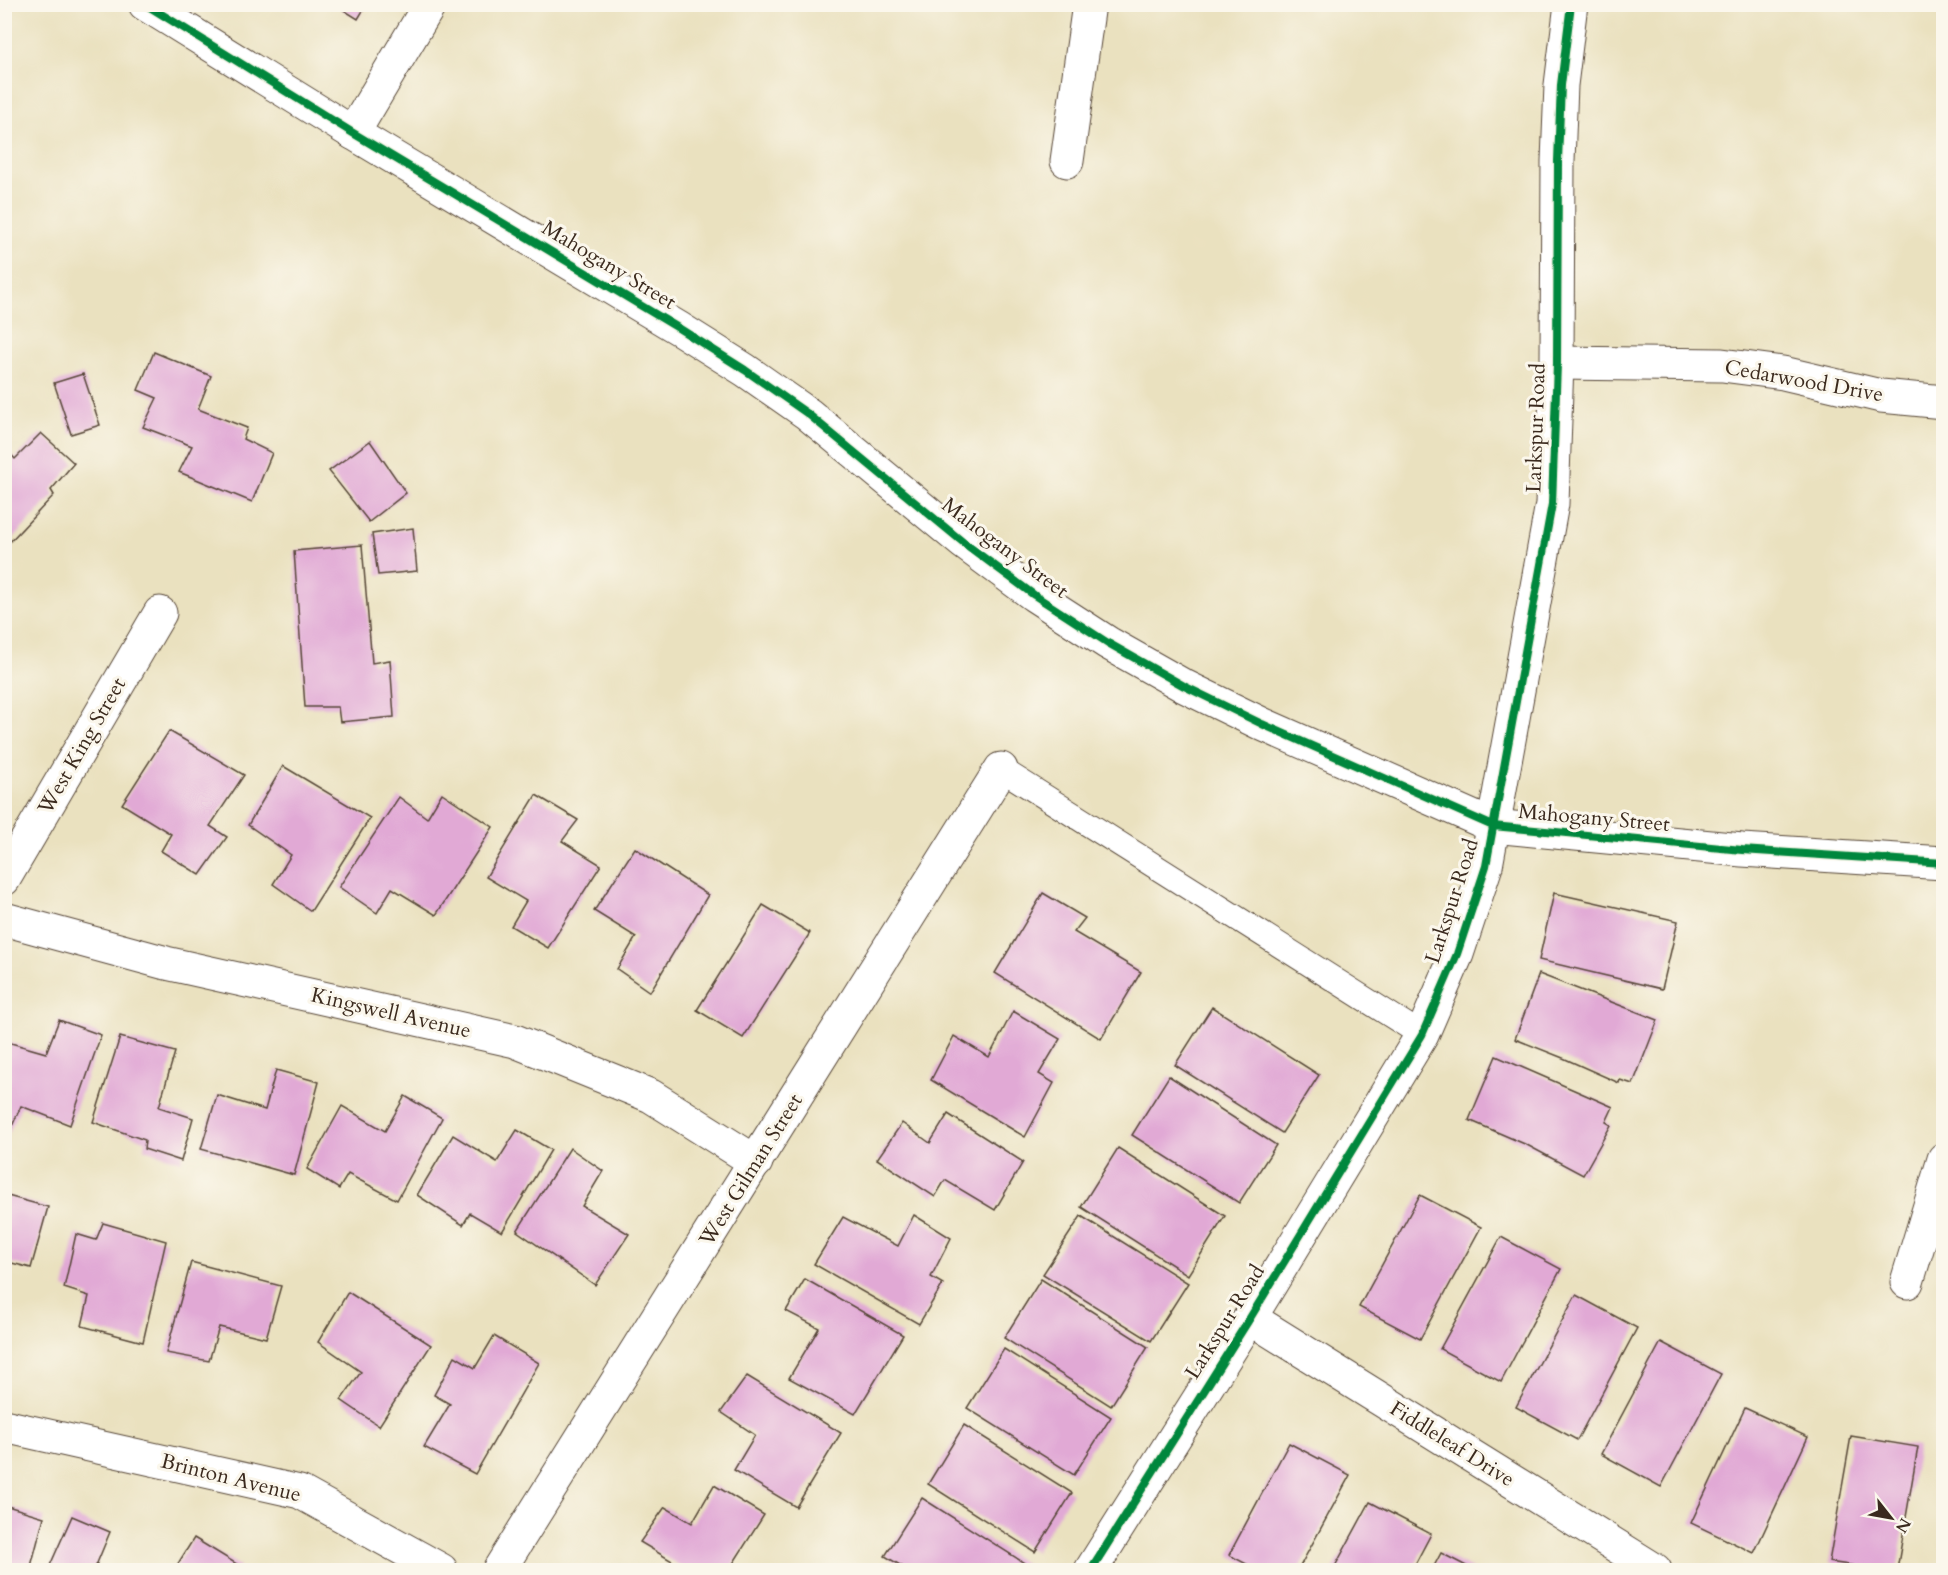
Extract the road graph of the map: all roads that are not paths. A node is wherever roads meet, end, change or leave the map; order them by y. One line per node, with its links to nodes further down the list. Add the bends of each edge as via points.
1 (145, 4): 5 (street, Mahogany Street)
2 (430, 4): 5 (street)
3 (1089, 4): 6 (street)
4 (1571, 4): 7 (street, Larkspur Road, via 1560,96)
5 (353, 133): 11 (street, Mahogany Street, via 745,370 808,414 972,550 1034,596 1108,642 1184,686 1262,724)
6 (1066, 161)
7 (1557, 363): 8 (street, Cedarwood Drive, via 1722,365 1783,373 1881,396); 11 (street, Larkspur Road, via 1552,504)
8 (1944, 402)
9 (160, 613): 13 (street, West King Street)
10 (1001, 769): 15 (lane); 17 (street, West Gilman Street)
11 (1493, 826): 12 (street, Mahogany Street, via 1742,850); 15 (street, Larkspur Road, via 1486,866 1461,943)
12 (1944, 863)
13 (4, 879)
14 (4, 919): 17 (street, Kingswell Avenue, via 166,963 515,1041 651,1096)
15 (1422, 1035): 19 (street, Larkspur Road)
16 (1944, 1159): 18 (street)
17 (756, 1162): 22 (street, West Gilman Street)
18 (1907, 1281)
19 (1250, 1318): 23 (street, Larkspur Road); 24 (street, Fiddleleaf Drive)
20 (4, 1426): 21 (street, Brinton Avenue, via 300,1492)
21 (441, 1570)
22 (499, 1570)
23 (1091, 1570)
24 (1655, 1570)

